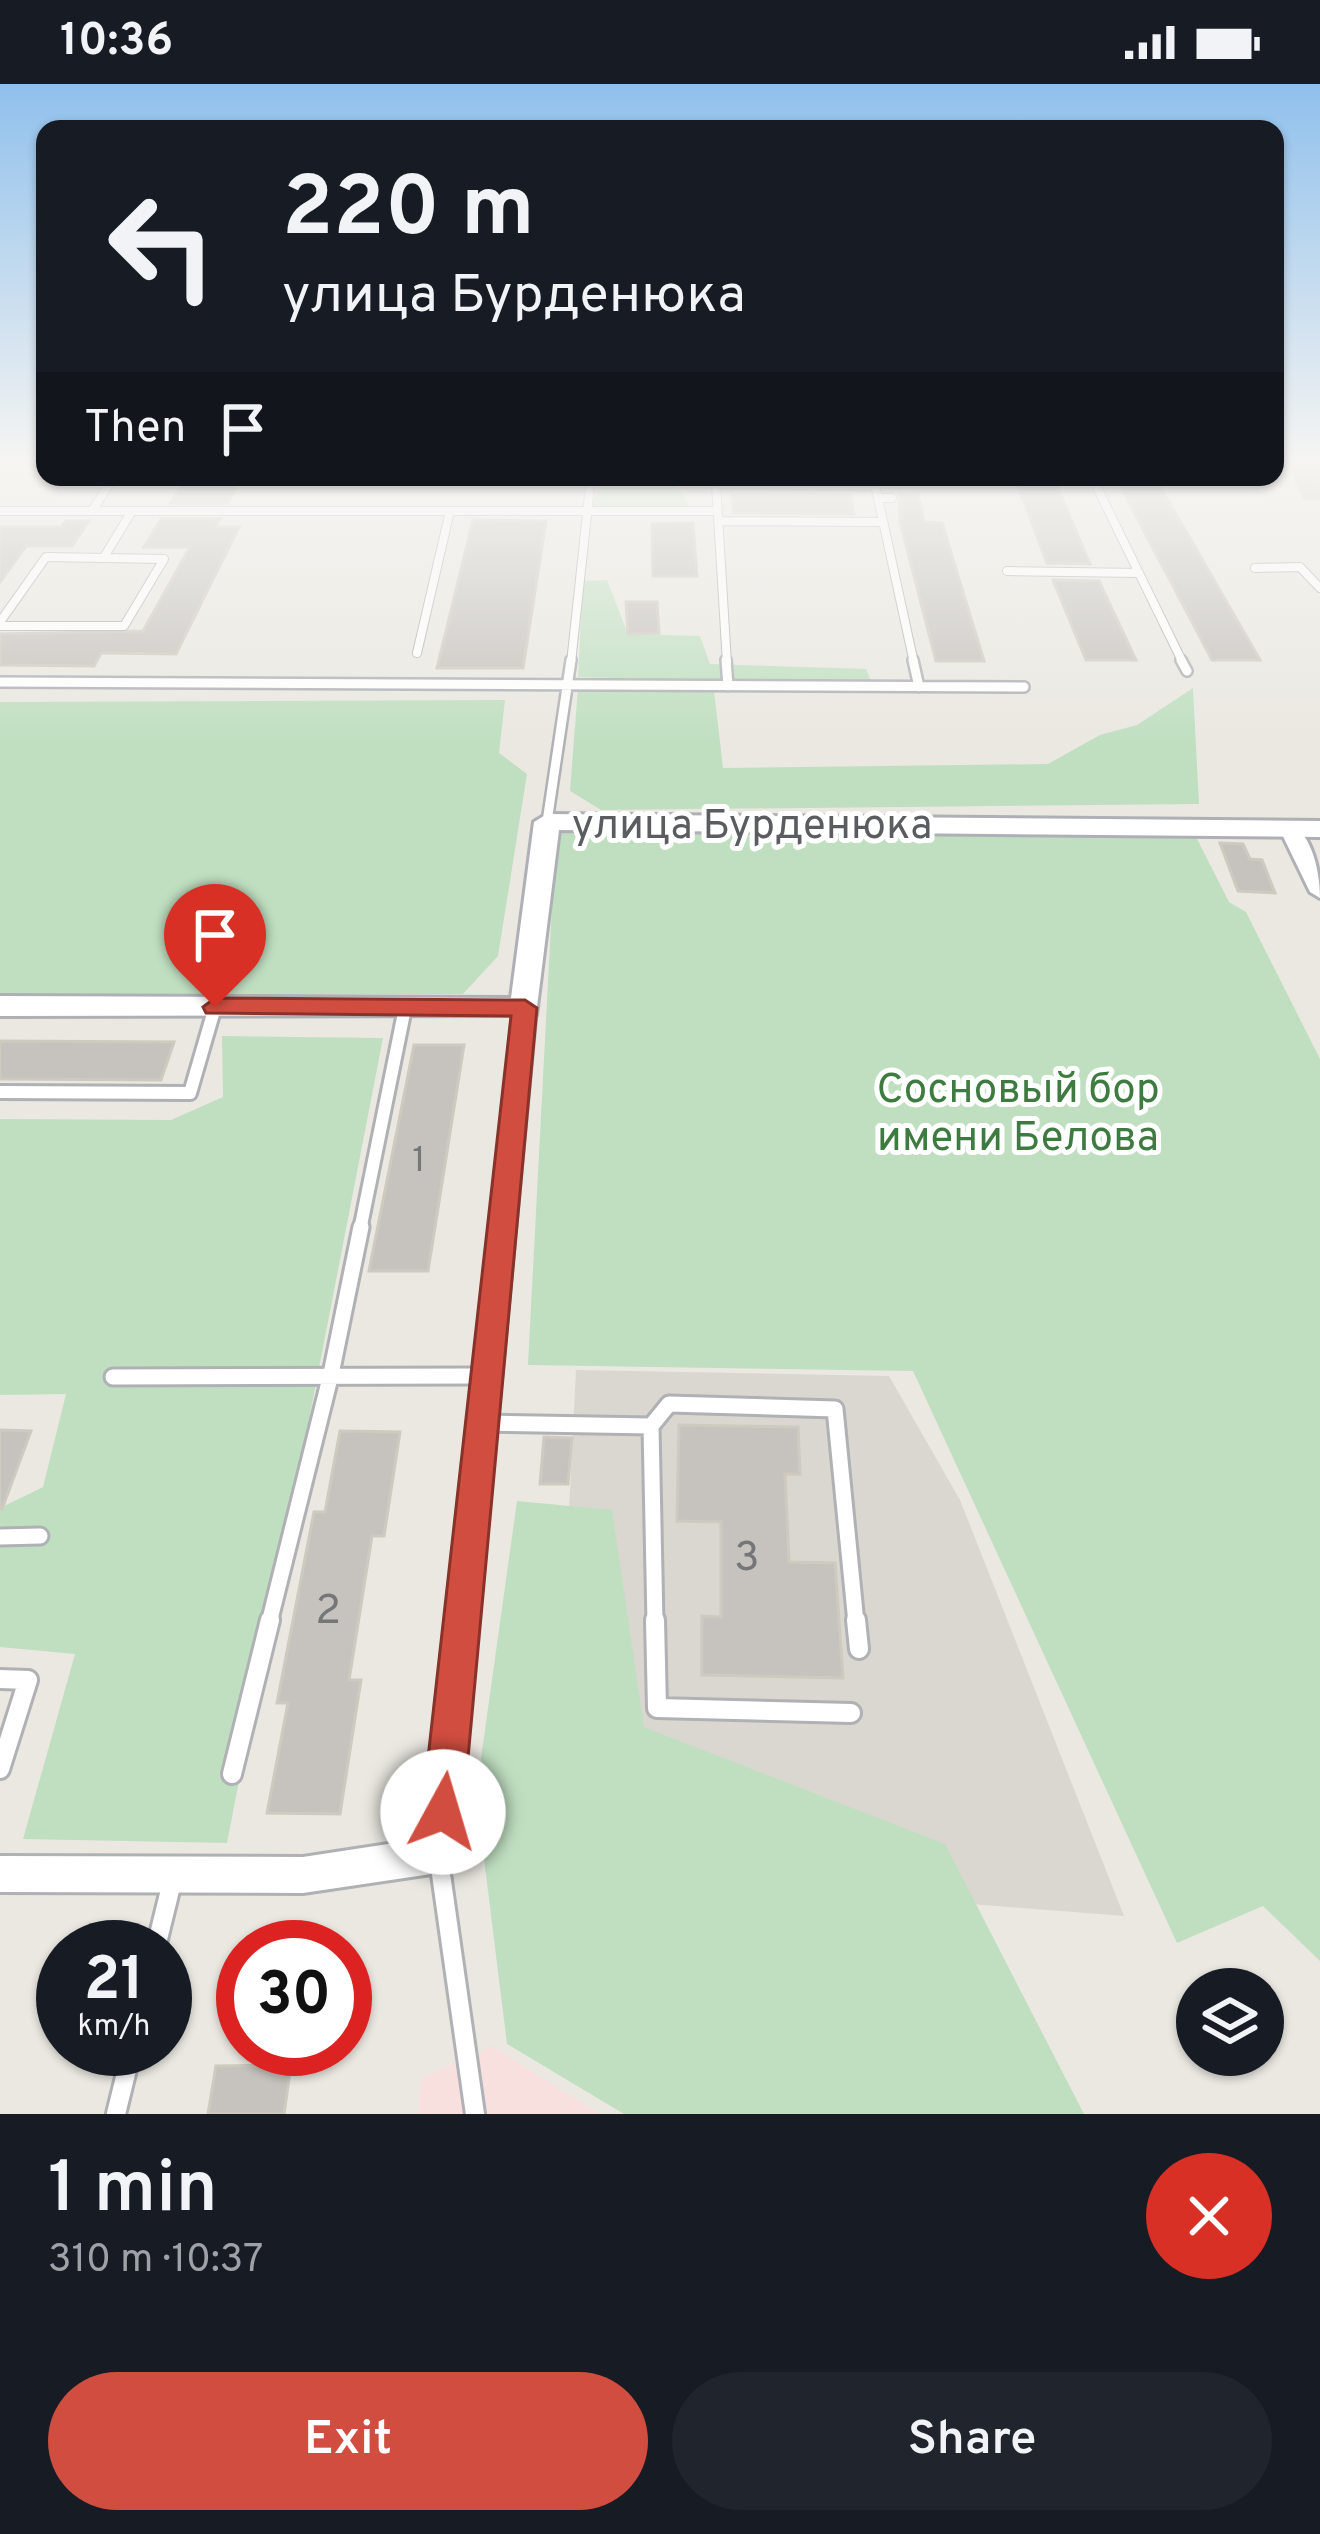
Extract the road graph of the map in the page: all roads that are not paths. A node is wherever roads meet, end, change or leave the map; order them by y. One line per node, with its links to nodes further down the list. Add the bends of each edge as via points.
1 (440, 555): 12 (lane)
2 (582, 555): 15 (lane)
3 (720, 555): 16 (lane)
4 (890, 555): 17 (lane)
5 (1130, 555): 9 (lane)
6 (104, 557): 11 (lane, via 46,557); 11 (lane, via 164,559 124,626)
7 (1255, 568): 10 (lane, via 1300,568)
8 (1007, 571): 9 (lane)
9 (1139, 573): 13 (lane)
10 (1320, 588)
11 (0, 624)
12 (417, 653)
13 (1187, 671)
14 (0, 682): 15 (lane)
15 (568, 686): 16 (lane); 19 (lane)
16 (728, 686): 17 (lane)
17 (920, 687): 18 (lane)
18 (1024, 687)
19 (547, 822): 20 (street, улица Бурденюка); 26 (street, улица Бурденюка)
20 (1289, 828): 21 (street, улица Бурденюка); 22 (street)
21 (1320, 829)
22 (1320, 892)
23 (0, 1006): 24 (street)
24 (215, 1007): 25 (street); 27 (lane, via 190,1093)
25 (405, 1007): 26 (street); 28 (lane)
26 (525, 1008): 29 (street)
27 (0, 1092)
28 (331, 1374): 29 (lane); 30 (lane); 39 (lane)
29 (487, 1376): 31 (street)
30 (113, 1377)
31 (482, 1424): 32 (lane); 40 (street)
32 (651, 1426): 35 (lane, via 669,1404 835,1409); 37 (lane, via 657,1708)
33 (40, 1536): 34 (lane)
34 (0, 1537)
35 (859, 1649)
36 (0, 1679): 38 (lane, via 28,1680)
37 (850, 1713)
38 (0, 1768)
39 (232, 1774)
40 (438, 1856): 42 (street, via 303,1875); 46 (lane)
41 (0, 1874): 42 (street)
42 (173, 1875): 43 (lane)
43 (162, 1920)
44 (125, 2076): 45 (lane)
45 (116, 2114)
46 (476, 2114)

